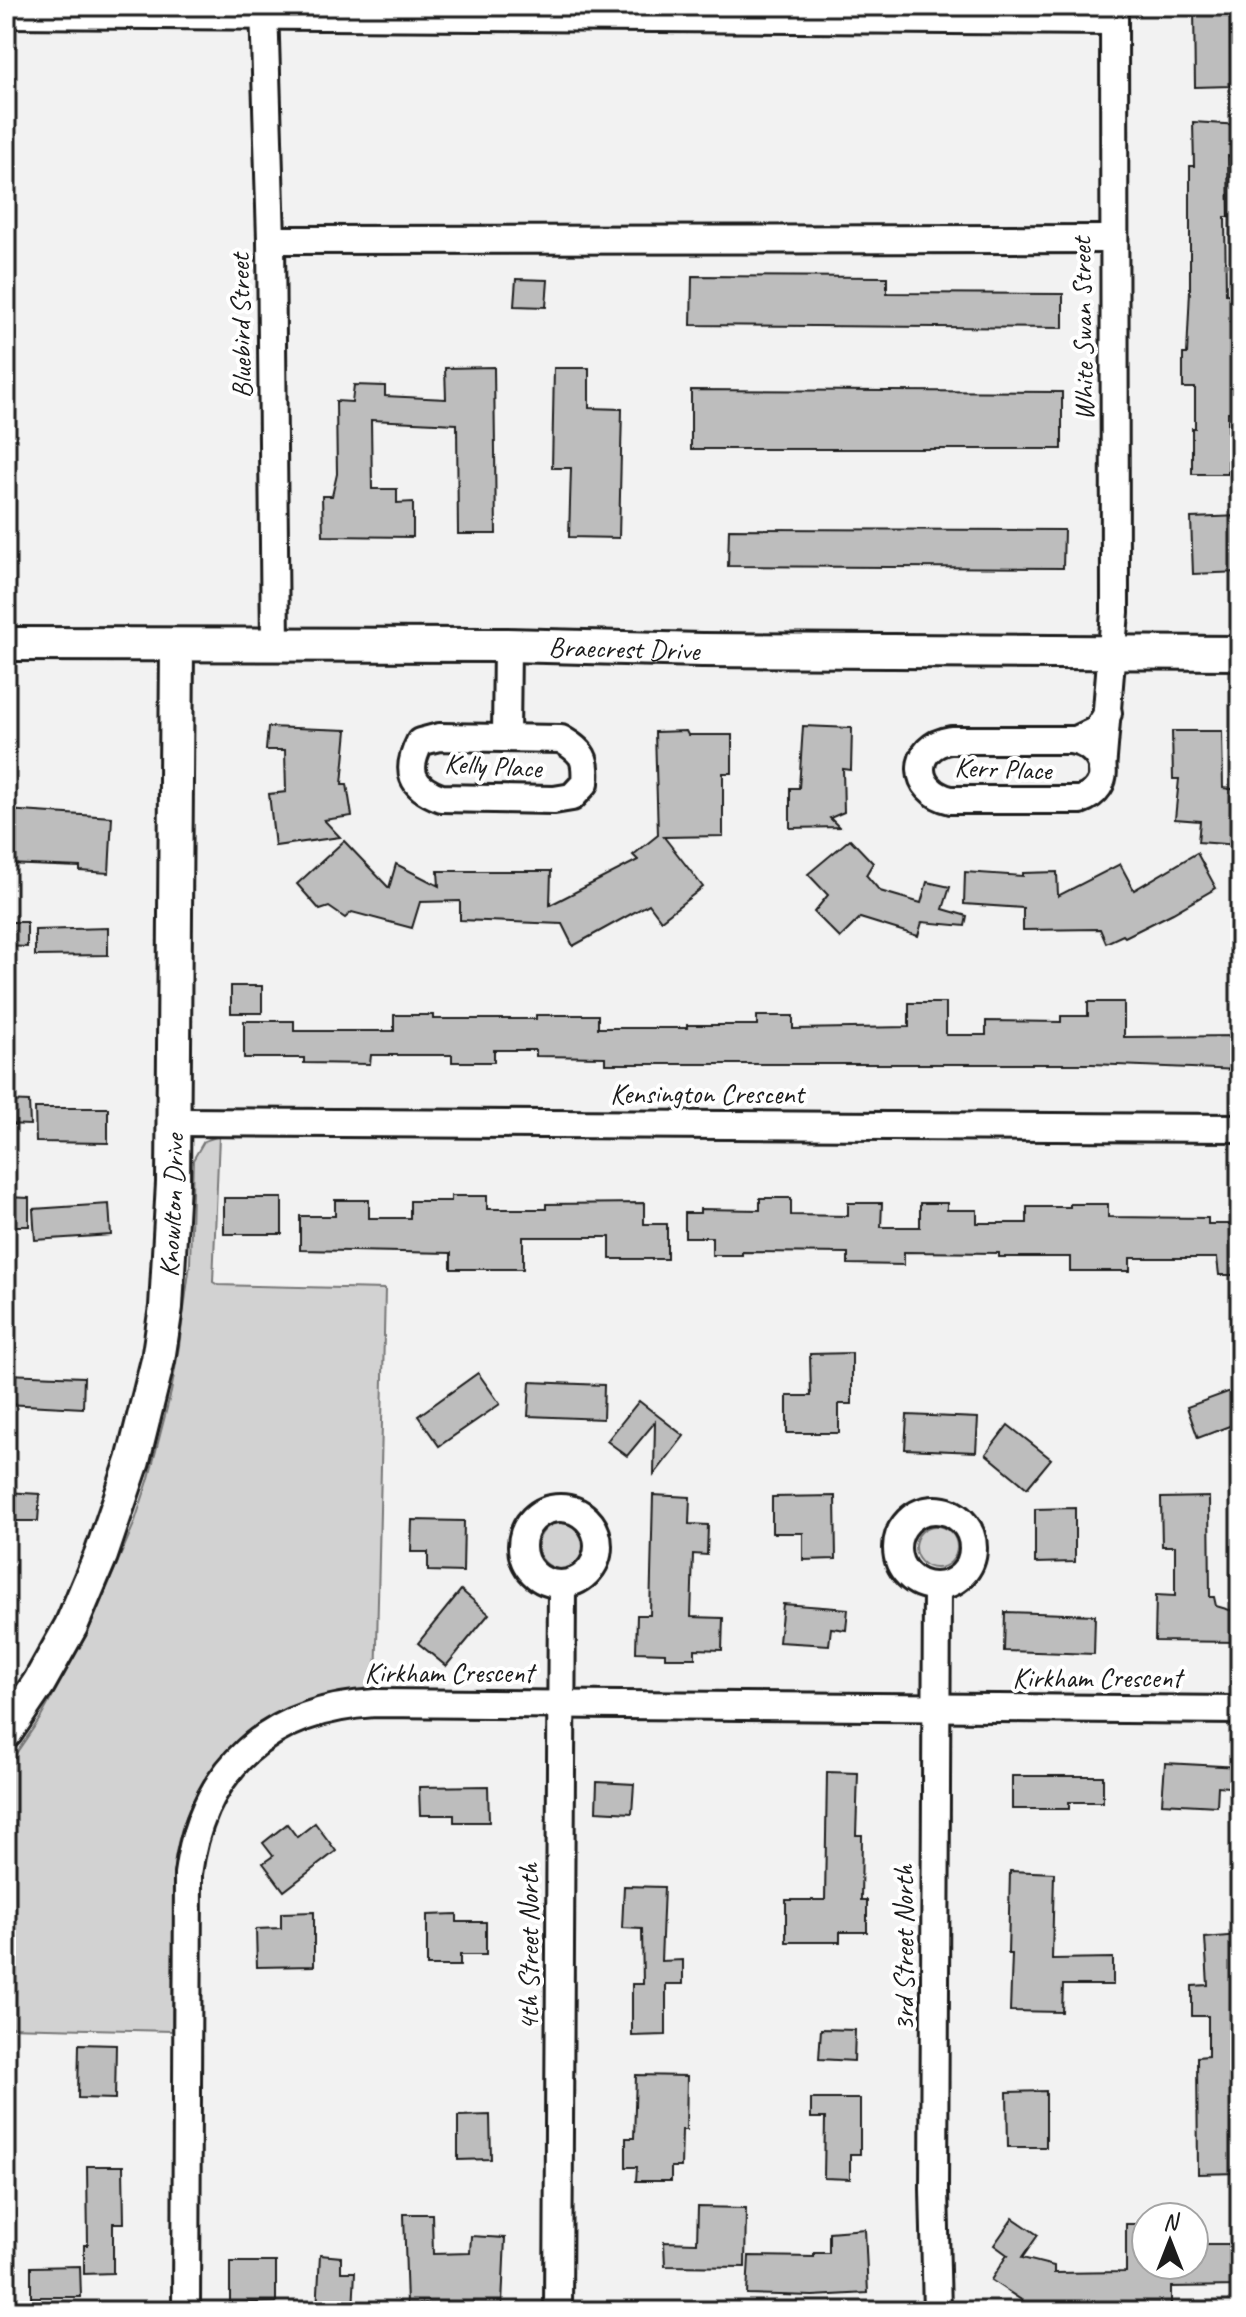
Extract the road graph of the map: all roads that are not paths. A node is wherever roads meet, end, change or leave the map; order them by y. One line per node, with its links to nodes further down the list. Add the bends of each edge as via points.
1 (264, 11): 2 (street); 3 (street); 5 (street, Bluebird Street)
2 (6, 14)
3 (1114, 14): 4 (street, White Swan Street)
4 (1113, 239): 5 (street); 10 (street, White Swan Street)
5 (271, 240): 9 (street, Bluebird Street)
6 (6, 644): 8 (street, Braecrest Drive)
7 (507, 645): 9 (street, Braecrest Drive); 10 (street, Braecrest Drive); 13 (street, Kelly Place)
8 (177, 646): 9 (street, Braecrest Drive); 16 (street, Knowlton Drive)
9 (275, 646)
10 (1113, 652): 11 (street, Braecrest Drive); 12 (street)
11 (1240, 653)
12 (1108, 713): 14 (street, Kerr Place, via 1097,730); 15 (street)
13 (506, 737): 13 (street, Kelly Place, via 420,742 412,757 412,777 424,792 441,798 554,800 572,797 585,783 587,765 570,744)
14 (1070, 740): 15 (street, Kerr Place, via 1096,751); 15 (street, Kerr Place, via 943,741 924,757 923,780 932,793 951,800 1068,802 1089,797)
15 (1102, 770)
16 (173, 1122): 17 (street, Kensington Crescent); 23 (street, Knowlton Drive, via 166,1307 146,1413 101,1555 71,1626)
17 (1240, 1128)
18 (562, 1584): 20 (street, 4th Street North)
19 (937, 1586): 21 (street, 3rd Street North)
20 (562, 1704): 21 (street, Kirkham Crescent); 24 (street, Kirkham Crescent, via 344,1705 283,1724 224,1775 203,1811 188,1874); 25 (street, 4th Street North)
21 (936, 1708): 22 (street, Kirkham Crescent); 26 (street, 3rd Street North)
22 (1240, 1710)
23 (6, 1732)
24 (186, 2311)
25 (558, 2311)
26 (937, 2311)

